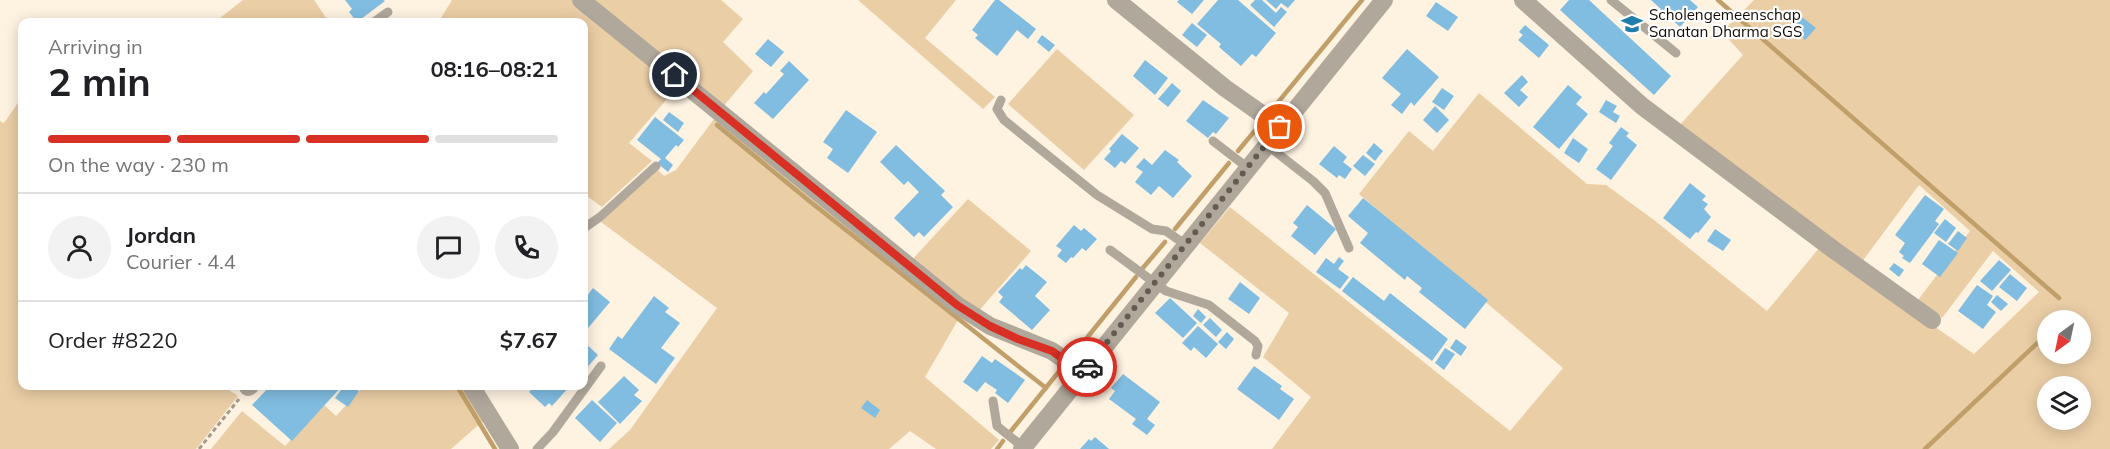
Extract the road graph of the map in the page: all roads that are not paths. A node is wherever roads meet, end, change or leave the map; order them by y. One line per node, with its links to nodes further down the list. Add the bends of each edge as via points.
1 (580, 0): 23 (street, via 957,305 990,326 1052,351)
2 (1116, 0): 10 (street)
3 (1523, 0): 20 (street, via 1642,106)
4 (1611, 0): 8 (lane)
5 (1382, 1): 10 (street)
6 (388, 12): 7 (lane)
7 (380, 18)
8 (1676, 53)
9 (1001, 100): 16 (lane, via 997,109 1004,120 1083,184 1152,229 1166,231)
10 (1280, 127): 12 (street)
11 (1213, 141): 14 (lane)
12 (1267, 145): 14 (street); 17 (lane, via 1325,194)
13 (656, 166): 15 (lane)
14 (1248, 168): 16 (street)
15 (588, 226)
16 (1185, 245): 19 (street)
17 (1349, 248)
18 (1110, 250): 19 (lane)
19 (1155, 283): 21 (lane, via 1166,291 1209,305 1255,341); 23 (street)
20 (1932, 320)
21 (1256, 355)
22 (601, 366): 24 (lane)
23 (1083, 373): 28 (street)
24 (588, 384)
25 (473, 390): 29 (street)
26 (584, 390): 30 (lane)
27 (993, 401): 28 (lane, via 997,426)
28 (1023, 448)
29 (510, 449)
30 (537, 449)

